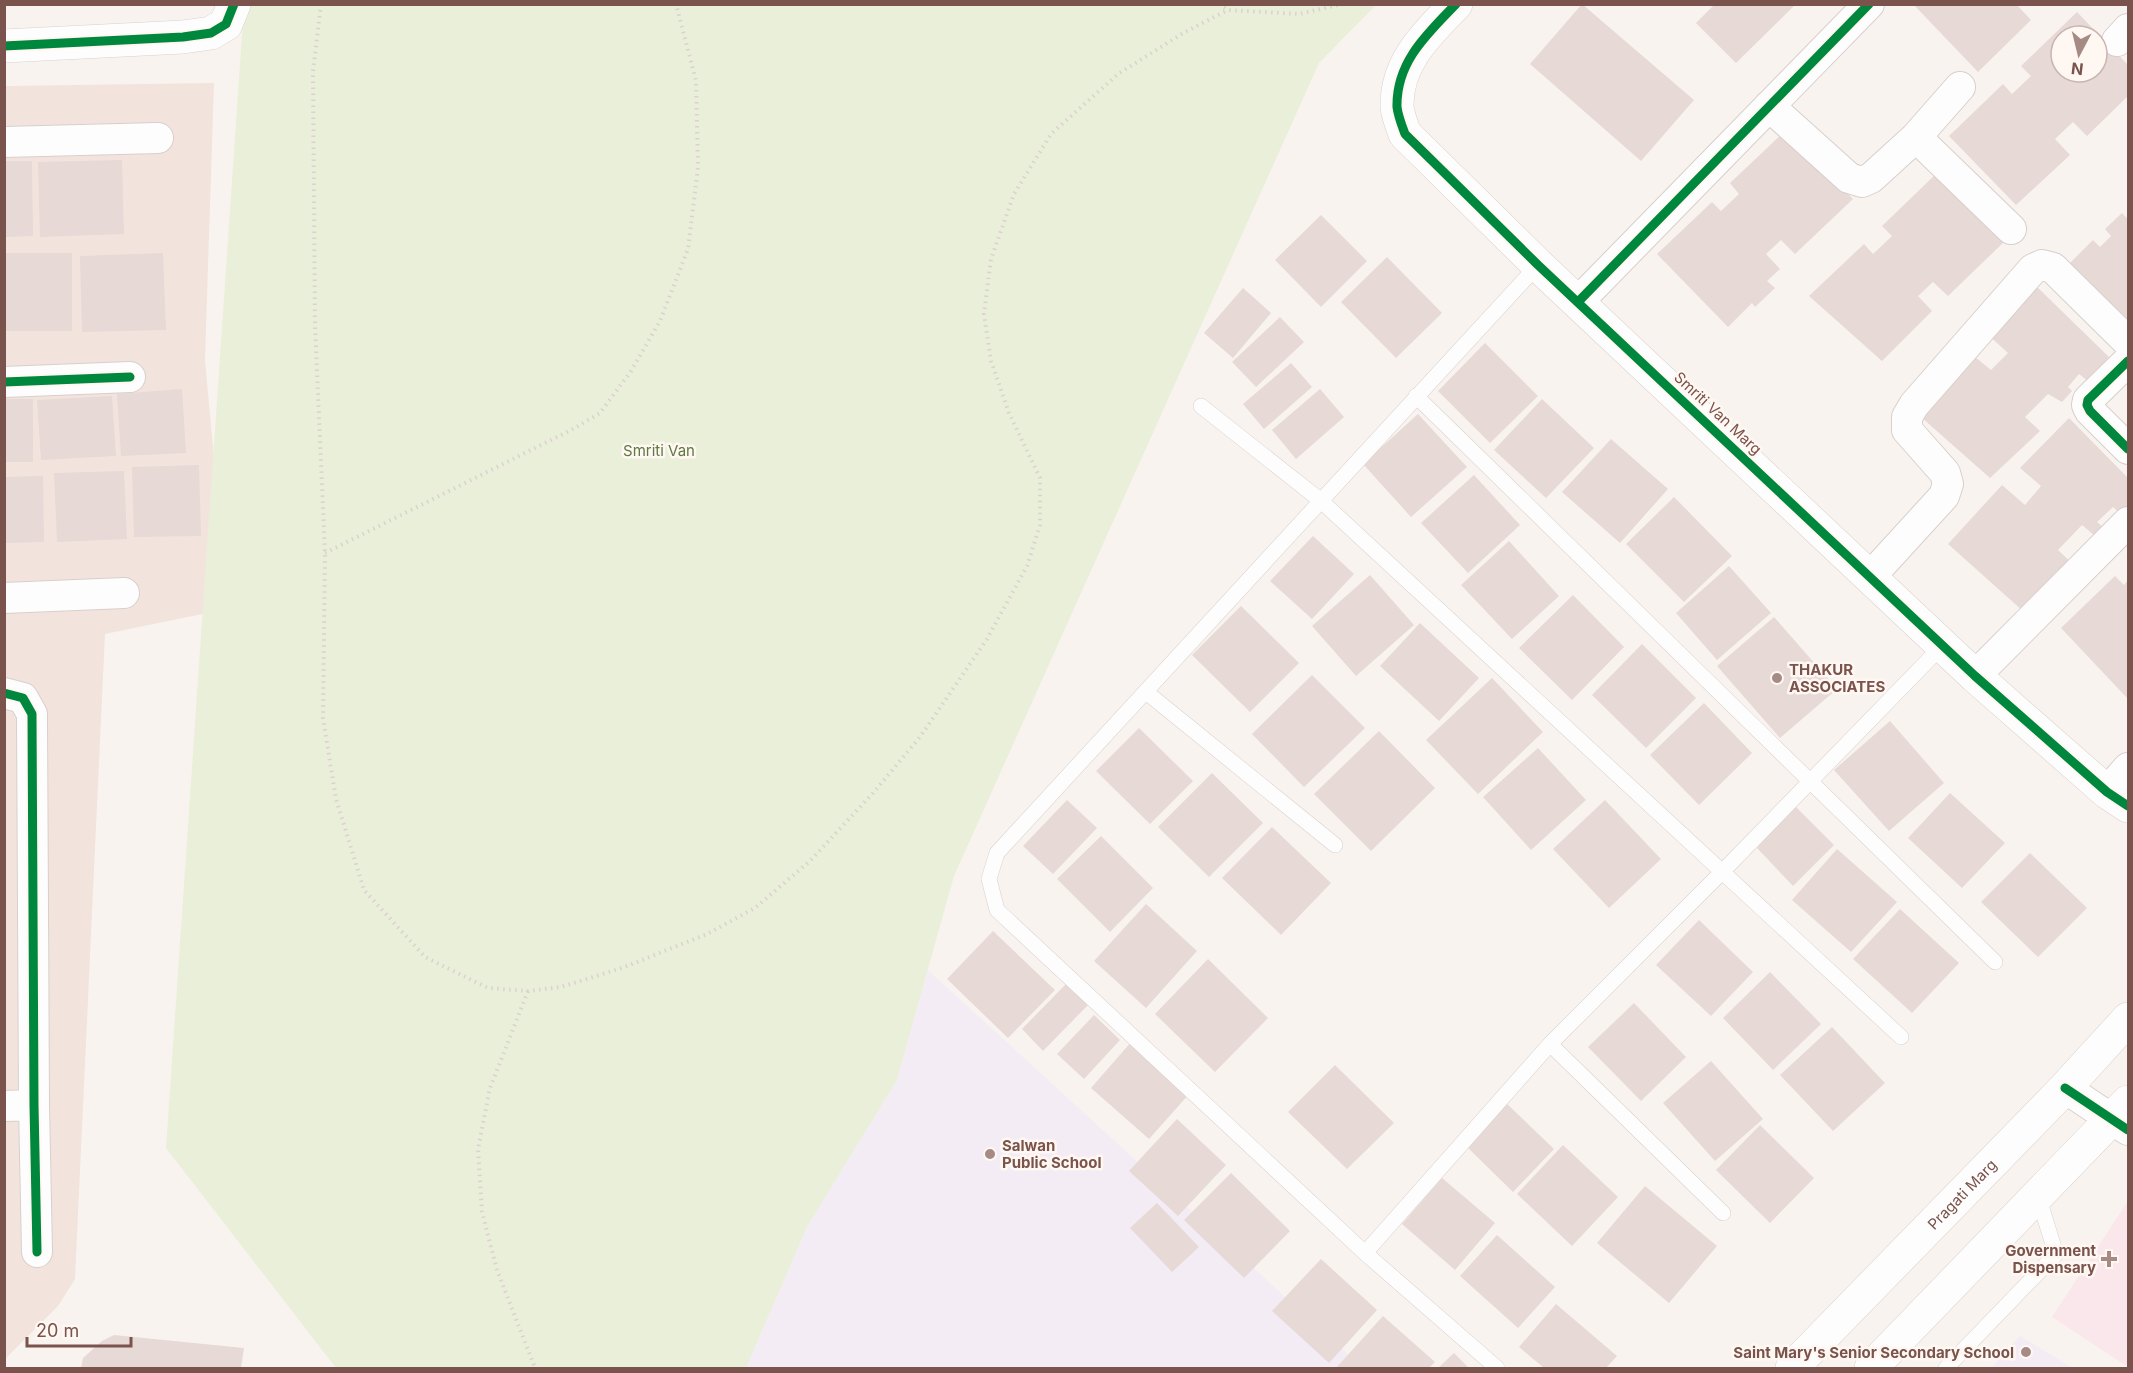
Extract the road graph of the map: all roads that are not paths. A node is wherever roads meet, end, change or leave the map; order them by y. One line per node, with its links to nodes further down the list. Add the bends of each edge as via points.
1 (234, 4): 4 (street, via 226,24 211,33)
2 (1456, 4): 11 (street, Smriti Van Marg, via 1418,44 1407,62 1397,108 1405,134)
3 (1869, 4): 6 (street)
4 (4, 46)
5 (1960, 87): 7 (street)
6 (1769, 106): 7 (street, via 1850,178 1862,182); 12 (street)
7 (1916, 137): 10 (street)
8 (158, 138): 9 (street)
9 (4, 142)
10 (2012, 229)
11 (1538, 265): 12 (street, Smriti Van Marg); 17 (lane)
12 (1578, 302): 22 (street, Smriti Van Marg)
13 (2128, 342): 22 (street, via 2053,268 2042,265 2033,269 1907,417 1907,429 1945,473 1947,484 1944,496)
14 (2128, 361): 19 (street, via 2087,405)
15 (130, 377): 16 (street)
16 (4, 382)
17 (1416, 396): 20 (lane); 29 (lane)
18 (1201, 406): 20 (lane)
19 (2128, 449)
20 (1320, 500): 27 (lane); 32 (lane)
21 (2128, 522): 26 (street)
22 (1870, 577): 25 (street, Smriti Van Marg)
23 (124, 593): 24 (street)
24 (4, 598)
25 (1943, 645): 26 (street, Smriti Van Marg); 29 (lane)
26 (1976, 676): 30 (street, Smriti Van Marg)
27 (1146, 692): 31 (lane); 44 (lane, via 997,853 988,879 998,910)
28 (4, 693): 38 (street, via 23,698 32,714)
29 (1811, 781): 32 (lane); 33 (lane)
30 (2121, 789)
31 (1335, 845)
32 (1722, 872): 35 (lane); 36 (lane)
33 (1995, 962)
34 (2128, 1019): 37 (street, Pragati Marg)
35 (1900, 1037)
36 (1550, 1044): 42 (lane); 44 (lane)
37 (2065, 1088): 40 (street); 46 (street, Pragati Marg)
38 (34, 1105): 39 (street); 43 (street)
39 (4, 1106)
40 (2123, 1117): 41 (street)
41 (2038, 1196): 47 (street); 48 (lane, via 2056,1254)
42 (1723, 1213)
43 (37, 1252)
44 (1365, 1253): 45 (lane)
45 (1497, 1368)
46 (1792, 1368)
47 (1870, 1368)
48 (1946, 1368)

